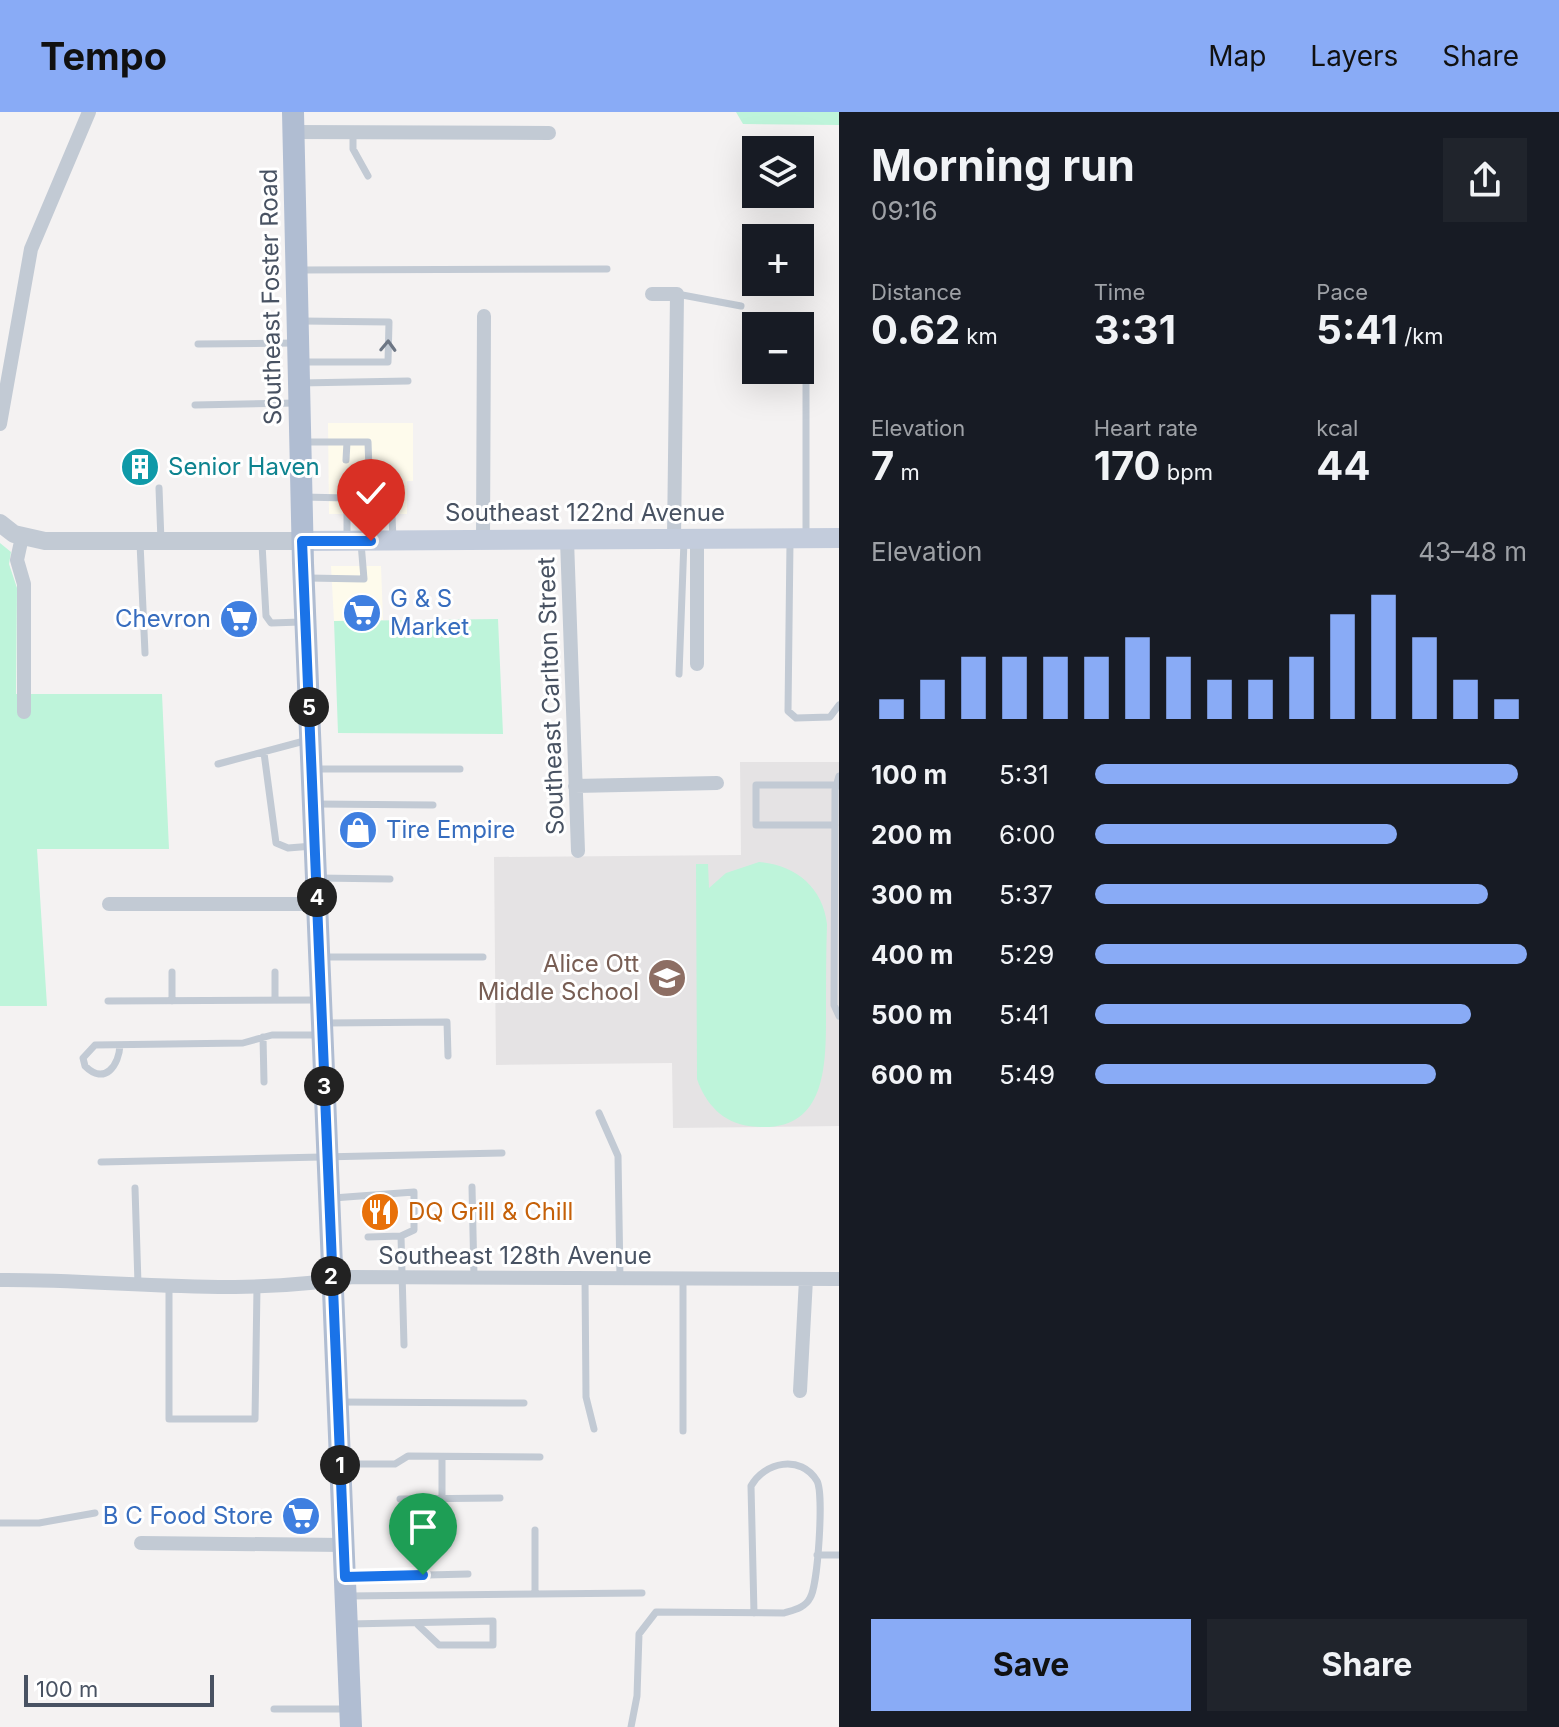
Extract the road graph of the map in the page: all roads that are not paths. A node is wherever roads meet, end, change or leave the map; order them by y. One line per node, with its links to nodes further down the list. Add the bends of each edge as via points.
1 (89, 112): 13 (street, via 31,249)
2 (293, 122): 3 (street); 7 (main road, Southeast Foster Road)
3 (353, 132): 4 (street); 5 (lane, via 353,149)
4 (549, 133)
5 (368, 176)
6 (607, 269): 7 (lane)
7 (296, 270): 14 (main road, Southeast Foster Road)
8 (652, 294): 9 (street)
9 (677, 294): 10 (lane); 31 (street)
10 (741, 306)
11 (484, 316): 32 (street)
12 (198, 344): 14 (lane)
13 (6, 358): 18 (street)
14 (298, 362): 14 (lane, one-way to 14, via 388,362 389,322); 15 (lane); 17 (lane); 19 (main road, Southeast Foster Road)
15 (408, 381)
16 (805, 384): 29 (lane)
17 (195, 405)
18 (0, 424)
19 (300, 442): 20 (lane); 24 (main road, Southeast Foster Road)
20 (347, 442): 21 (lane); 25 (lane, via 368,442)
21 (346, 460)
22 (347, 477): 26 (lane)
23 (159, 488): 35 (lane)
24 (301, 497): 26 (lane); 37 (main road, Southeast Foster Road)
25 (370, 497): 26 (lane); 39 (lane, via 391,496)
26 (347, 498): 38 (lane)
27 (0, 523): 28 (street)
28 (22, 537): 34 (street, Southeast 122nd Avenue); 46 (street, via 17,560 24,584)
29 (798, 538): 30 (main road, Southeast 122nd Avenue); 31 (main road, Southeast 122nd Avenue); 45 (lane, via 788,711 796,718 830,717)
30 (839, 538)
31 (685, 539): 33 (main road, Southeast 122nd Avenue); 43 (street); 44 (lane)
32 (483, 540): 33 (main road, Southeast 122nd Avenue); 39 (main road, Southeast 122nd Avenue)
33 (567, 540): 55 (street, Southeast Carlton Street)
34 (140, 541): 35 (street, Southeast 122nd Avenue); 42 (lane)
35 (161, 541): 36 (street, Southeast 122nd Avenue)
36 (261, 541): 37 (street, Southeast 122nd Avenue); 41 (lane, via 266,616 271,623)
37 (302, 541): 38 (main road, Southeast 122nd Avenue); 40 (main road, Southeast Foster Road)
38 (354, 541): 39 (main road, Southeast 122nd Avenue); 40 (lane, via 364,579)
39 (393, 541)
40 (304, 578): 41 (main road, Southeast Foster Road)
41 (305, 622): 47 (main road, Southeast Foster Road)
42 (145, 653)
43 (697, 664)
44 (679, 674)
45 (839, 705)
46 (24, 712)
47 (311, 739): 48 (lane); 50 (main road, Southeast Foster Road)
48 (264, 753): 49 (lane); 59 (lane, via 276,843 288,848)
49 (218, 764)
50 (312, 769): 51 (lane); 56 (main road, Southeast Foster Road)
51 (460, 769)
52 (839, 776): 54 (lane)
53 (717, 783): 55 (street)
54 (835, 785): 58 (lane); 58 (lane, via 756,785 756,825)
55 (575, 786): 60 (street, Southeast Carlton Street)
56 (313, 804): 57 (lane); 59 (main road, Southeast Foster Road)
57 (433, 805)
58 (835, 825): 73 (lane, via 834,1005)
59 (315, 846): 61 (main road, Southeast Foster Road)
60 (578, 851)
61 (316, 878): 62 (lane); 64 (main road, Southeast Foster Road)
62 (390, 879)
63 (109, 904): 64 (street)
64 (317, 904): 65 (main road, Southeast Foster Road)
65 (319, 957): 66 (lane); 70 (main road, Southeast Foster Road)
66 (483, 957)
67 (172, 972): 72 (lane)
68 (275, 972): 69 (lane)
69 (275, 1000): 70 (lane); 72 (lane)
70 (321, 1000): 74 (main road, Southeast Foster Road)
71 (108, 1001): 72 (lane)
72 (172, 1001)
73 (839, 1016)
74 (322, 1029): 75 (lane); 77 (lane, via 447,1022); 81 (main road, Southeast Foster Road)
75 (263, 1037): 76 (lane, via 243,1043); 78 (lane)
76 (120, 1045): 76 (lane, via 89,1048 85,1066 97,1073 112,1070)
77 (448, 1056)
78 (264, 1082)
79 (599, 1113): 91 (lane, via 618,1156)
80 (502, 1153): 81 (lane)
81 (327, 1159): 82 (lane); 85 (main road, Southeast Foster Road)
82 (101, 1162)
83 (472, 1187): 89 (lane)
84 (135, 1188): 97 (lane)
85 (328, 1199): 86 (lane, via 414,1192 414,1230); 96 (main road, Southeast Foster Road)
86 (401, 1236): 87 (lane); 88 (lane)
87 (368, 1237)
88 (403, 1277): 89 (street, Southeast 128th Avenue); 96 (street, Southeast 128th Avenue); 100 (lane)
89 (474, 1277): 90 (street, Southeast 128th Avenue)
90 (585, 1278): 91 (street, Southeast 128th Avenue); 104 (lane, via 586,1397)
91 (620, 1278): 92 (street, Southeast 128th Avenue)
92 (683, 1279): 93 (street, Southeast 128th Avenue); 105 (lane)
93 (806, 1279): 94 (street, Southeast 128th Avenue); 101 (street)
94 (839, 1279)
95 (0, 1280): 97 (street, Southeast 128th Avenue)
96 (331, 1281): 99 (street, Southeast 128th Avenue); 102 (main road, Southeast Foster Road)
97 (138, 1284): 98 (street, Southeast 128th Avenue)
98 (169, 1284): 99 (street, Southeast 128th Avenue); 99 (lane, via 169,1419 255,1419)
99 (257, 1285)
100 (404, 1345)
101 (800, 1391)
102 (337, 1402): 103 (lane); 108 (main road, Southeast Foster Road)
103 (524, 1403)
104 (594, 1429)
105 (683, 1431)
106 (442, 1457): 107 (lane); 108 (lane); 111 (lane)
107 (540, 1457)
108 (340, 1464): 117 (main road, Southeast Foster Road)
109 (500, 1498): 111 (lane)
110 (400, 1499): 111 (lane)
111 (442, 1499)
112 (95, 1513): 113 (lane, via 39,1523)
113 (0, 1523)
114 (535, 1530): 124 (lane)
115 (422, 1531): 121 (lane)
116 (141, 1543): 117 (street)
117 (343, 1545): 122 (main road, Southeast Foster Road)
118 (817, 1555): 119 (lane); 125 (lane, via 811,1598 801,1608); 125 (lane, via 816,1480 803,1468 786,1464 761,1470 751,1486)
119 (839, 1555)
120 (468, 1574): 121 (lane)
121 (423, 1575): 122 (lane)
122 (345, 1587): 124 (lane); 126 (main road, Southeast Foster Road)
123 (642, 1593): 124 (lane)
124 (535, 1594)
125 (754, 1613): 130 (lane, via 656,1612 648,1619 639,1634)
126 (347, 1624): 127 (lane); 129 (main road, Southeast Foster Road)
127 (418, 1625): 127 (lane, via 493,1621 493,1645 439,1645)
128 (274, 1709): 129 (lane)
129 (350, 1718)
130 (631, 1727)

